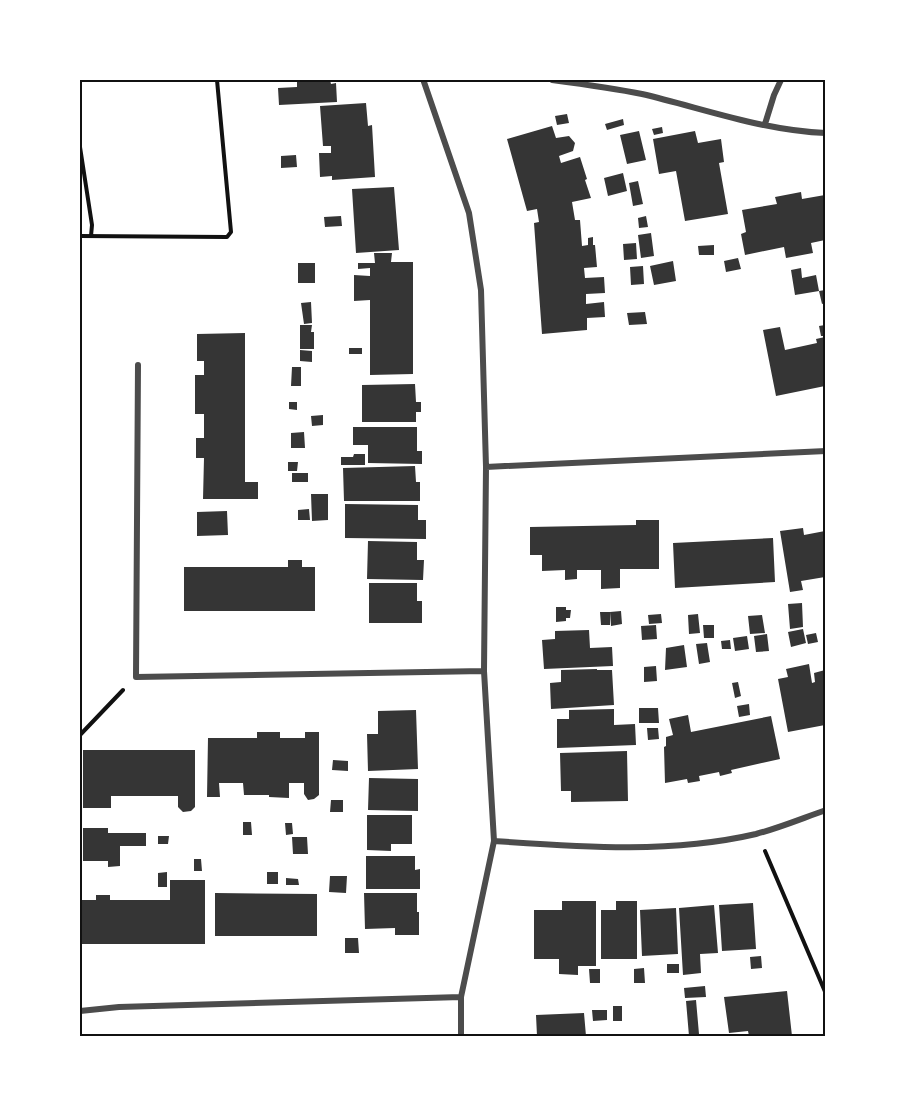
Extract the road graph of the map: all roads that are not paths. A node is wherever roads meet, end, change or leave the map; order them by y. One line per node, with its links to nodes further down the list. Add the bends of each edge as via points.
1 (426, 80): 8 (street, via 469,213 481,290)
2 (552, 80): 4 (street, via 639,94)
3 (781, 80): 4 (street)
4 (765, 124): 5 (street)
5 (825, 133)
6 (138, 365): 9 (street, via 136,678)
7 (825, 451): 8 (street)
8 (486, 467): 9 (street)
9 (484, 671): 11 (street)
10 (825, 810): 11 (street, via 757,834 718,841 640,848)
11 (494, 841): 12 (street)
12 (461, 997): 13 (street); 14 (street)
13 (80, 1011)
14 (461, 1036)

